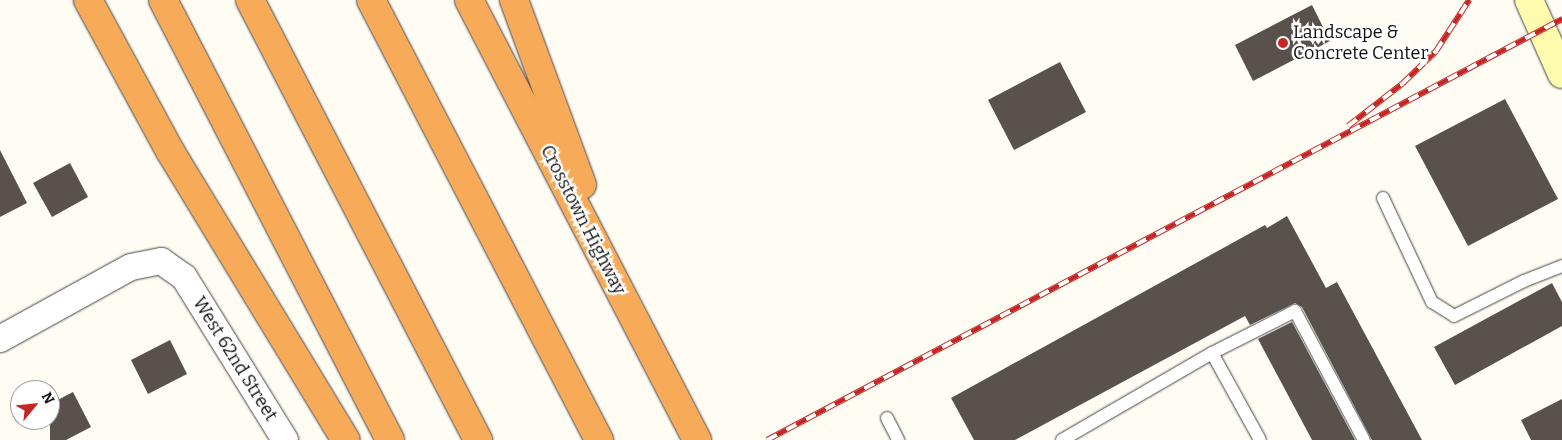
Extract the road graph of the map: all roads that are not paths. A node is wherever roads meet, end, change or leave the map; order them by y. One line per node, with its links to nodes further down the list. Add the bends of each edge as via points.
1 (88, 0): 17 (highway, via 170,151)
2 (163, 0): 18 (highway)
3 (250, 0): 19 (highway)
4 (371, 0): 15 (highway)
5 (469, 0): 11 (highway, Crosstown Highway)
6 (514, 0): 11 (highway)
7 (1529, 0): 8 (street)
8 (1562, 74)
9 (1383, 198): 10 (lane, via 1432,302 1454,316)
10 (1562, 266)
11 (621, 292): 20 (highway, Crosstown Highway)
12 (0, 339): 16 (street, West 62nd Street, via 131,267 161,260 184,277)
13 (1212, 353): 22 (lane); 23 (lane); 24 (lane, via 1295,311)
14 (887, 418): 21 (lane)
15 (595, 433)
16 (285, 440)
17 (346, 440)
18 (390, 440)
19 (478, 440)
20 (697, 440)
21 (898, 440)
22 (1062, 440)
23 (1260, 440)
24 (1364, 440)

